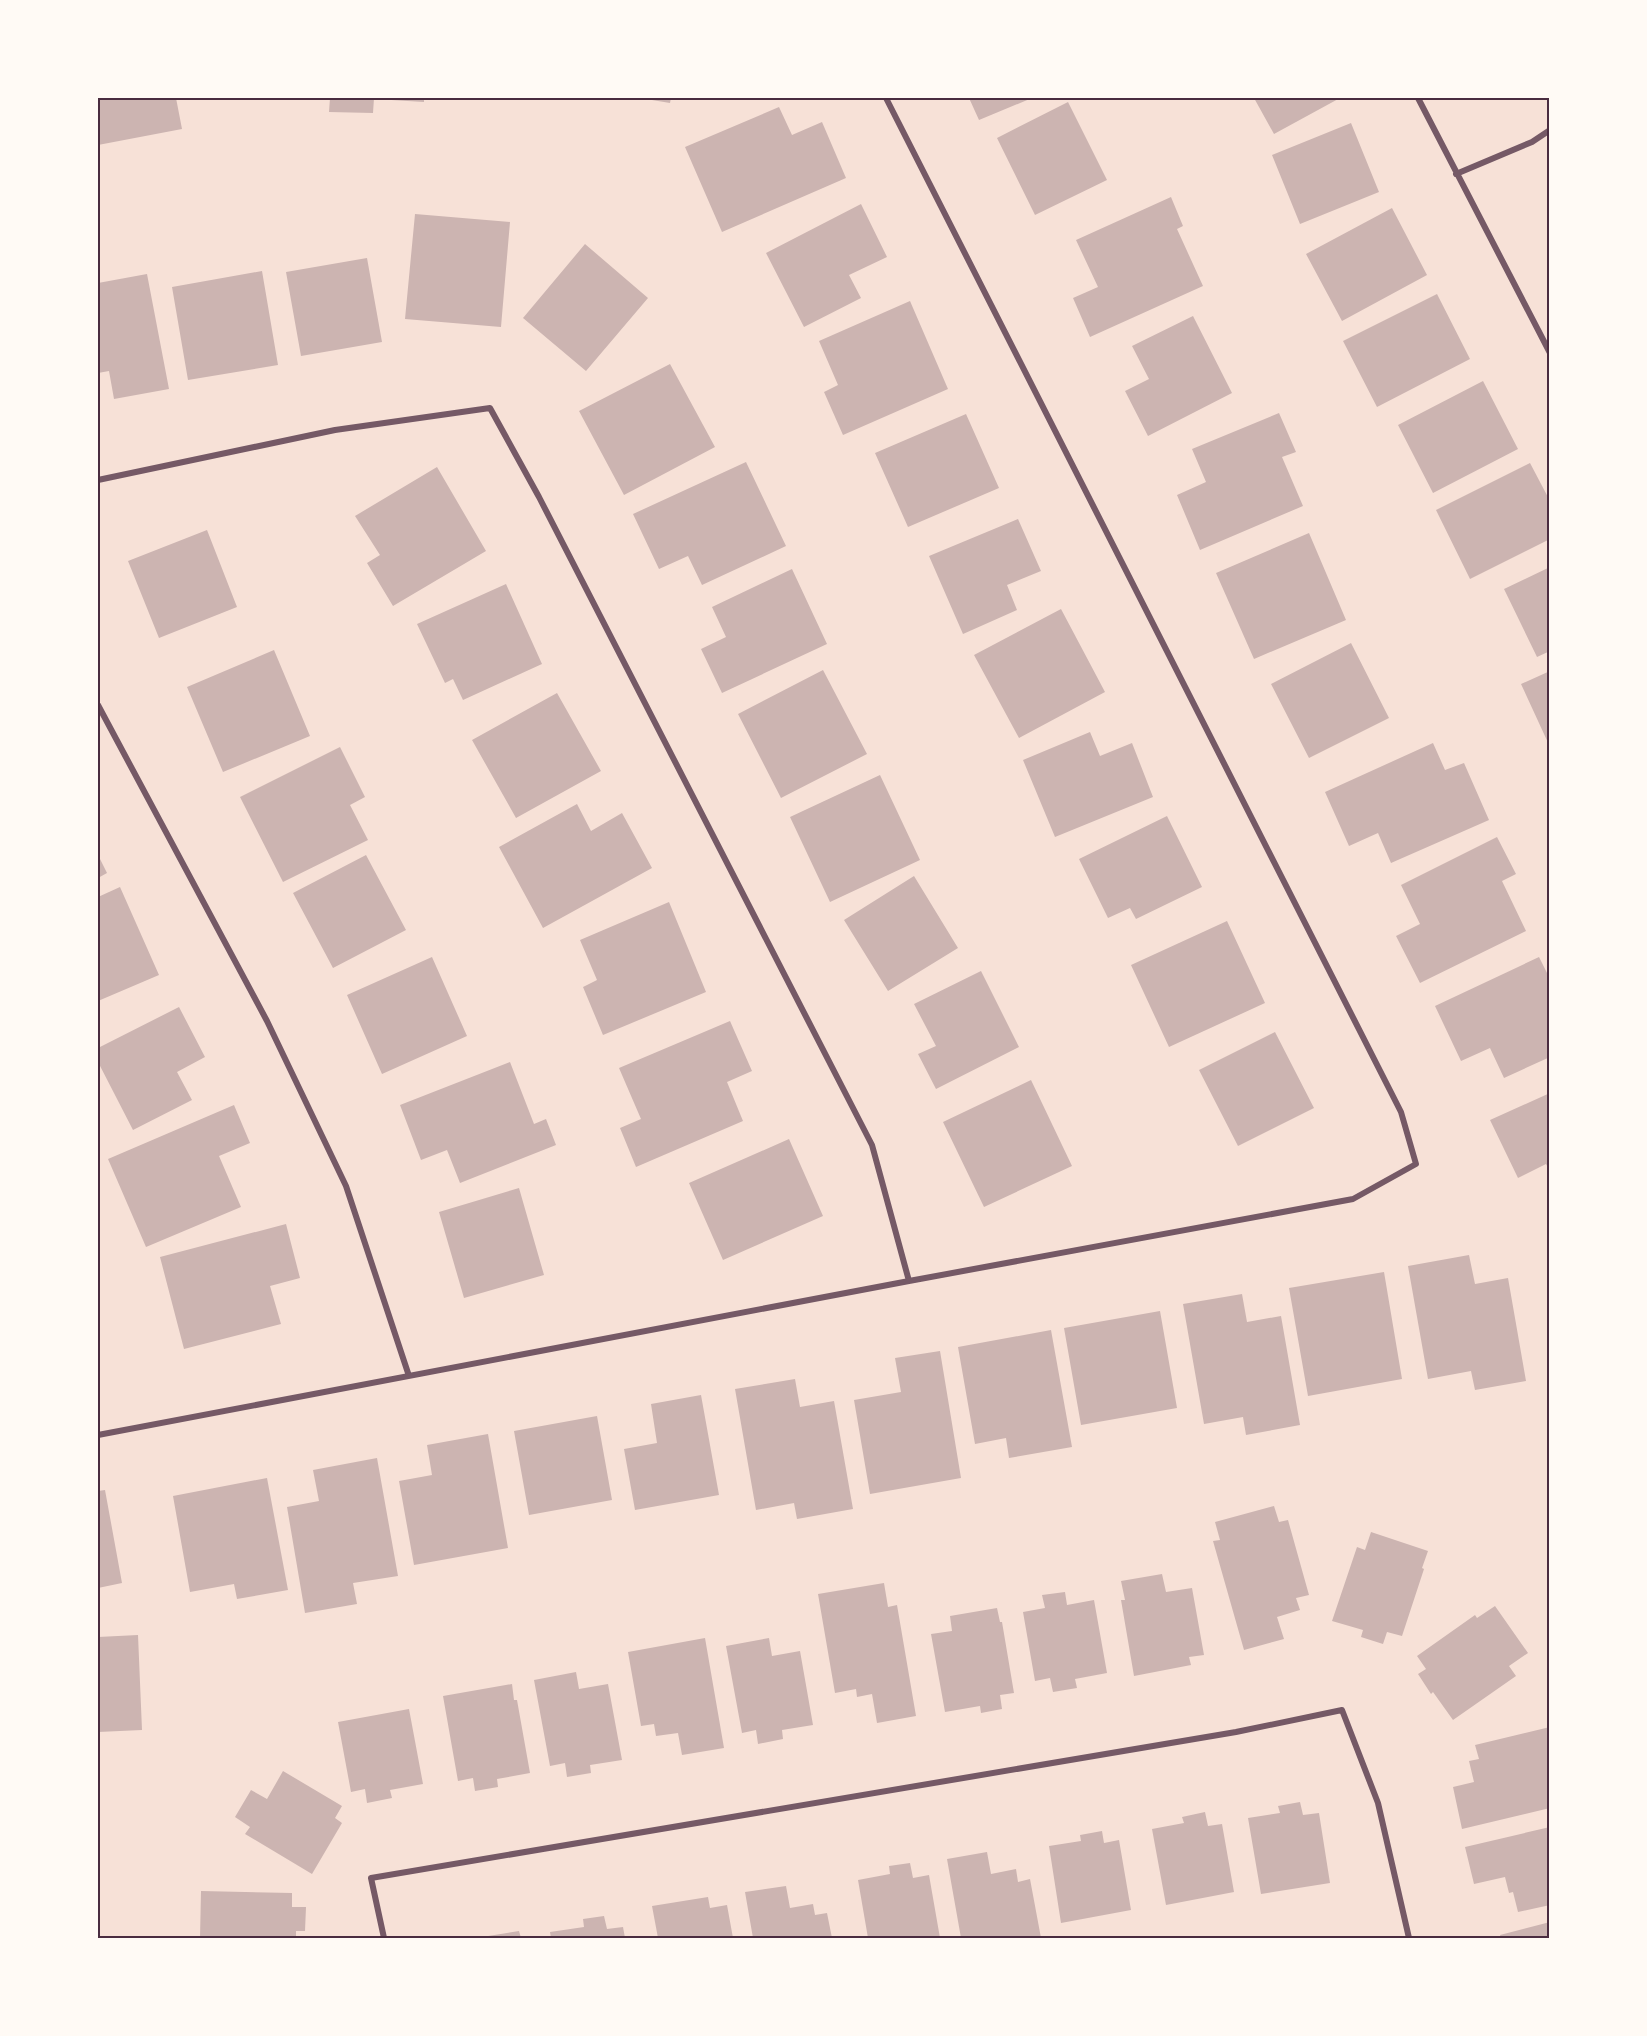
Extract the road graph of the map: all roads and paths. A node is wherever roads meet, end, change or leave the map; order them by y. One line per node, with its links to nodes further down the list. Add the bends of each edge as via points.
1 (886, 98): 8 (street, via 1401,1112 1416,1164 1353,1199)
2 (1418, 98): 4 (street)
3 (1550, 130): 4 (street)
4 (1456, 174): 5 (street)
5 (1550, 352)
6 (98, 480): 8 (street, via 335,430 490,408 872,1145)
7 (98, 705): 9 (street, via 267,1021 346,1186)
8 (909, 1281): 9 (street)
9 (409, 1376): 10 (street)
10 (98, 1435)
11 (384, 1938): 12 (street, via 371,1878 1236,1732 1342,1710 1378,1803)
12 (1410, 1938)

